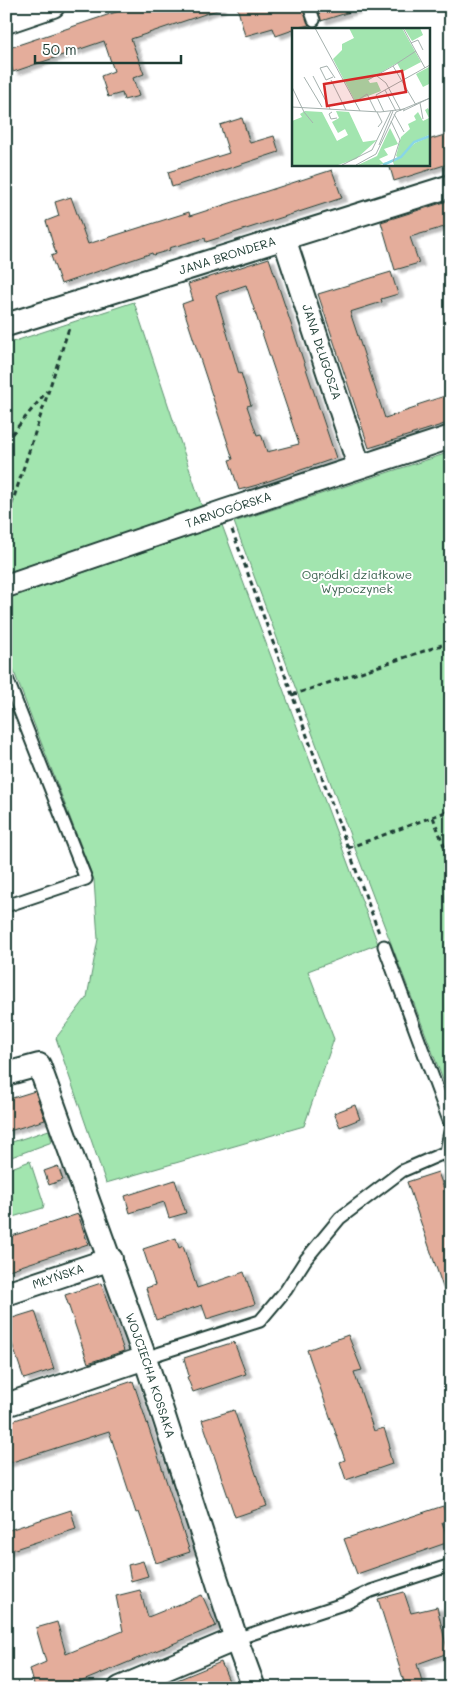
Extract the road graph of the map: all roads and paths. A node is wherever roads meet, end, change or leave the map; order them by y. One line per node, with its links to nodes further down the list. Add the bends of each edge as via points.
1 (53, 6): 4 (street)
2 (309, 6): 3 (lane)
3 (314, 20)
4 (6, 22)
5 (451, 186): 6 (street, JANA BRONDERA)
6 (284, 238): 7 (street, JANA BRONDERA); 12 (street, JANA DŁUGOSZA)
7 (78, 303): 8 (street, JANA BRONDERA); 9 (path)
8 (6, 325)
9 (49, 388): 11 (path); 14 (path)
10 (451, 438): 12 (street, TARNOGÓRSKA)
11 (6, 441)
12 (360, 466): 13 (street, TARNOGÓRSKA)
13 (225, 510): 15 (street, TARNOGÓRSKA); 18 (path)
14 (6, 522)
15 (6, 586)
16 (451, 642): 18 (path)
17 (6, 676): 23 (lane, via 86,880)
18 (292, 695): 21 (path)
19 (451, 810): 20 (path)
20 (433, 817): 21 (path); 22 (path)
21 (348, 848): 24 (path)
22 (451, 864)
23 (6, 906)
24 (384, 946): 26 (lane, via 451,1126)
25 (6, 1074): 28 (street, WOJCIECHA KOSSAKA, via 39,1065)
26 (446, 1152): 27 (lane); 30 (lane, via 402,1171 340,1218 260,1321)
27 (451, 1164)
28 (111, 1259): 29 (street, MŁYŃSKA); 30 (street, WOJCIECHA KOSSAKA)
29 (6, 1294)
30 (145, 1358): 31 (street); 33 (street, WOJCIECHA KOSSAKA)
31 (6, 1405)
32 (451, 1564): 33 (lane)
33 (236, 1639): 34 (street); 35 (street, WOJCIECHA KOSSAKA)
34 (120, 1688)
35 (254, 1688)

